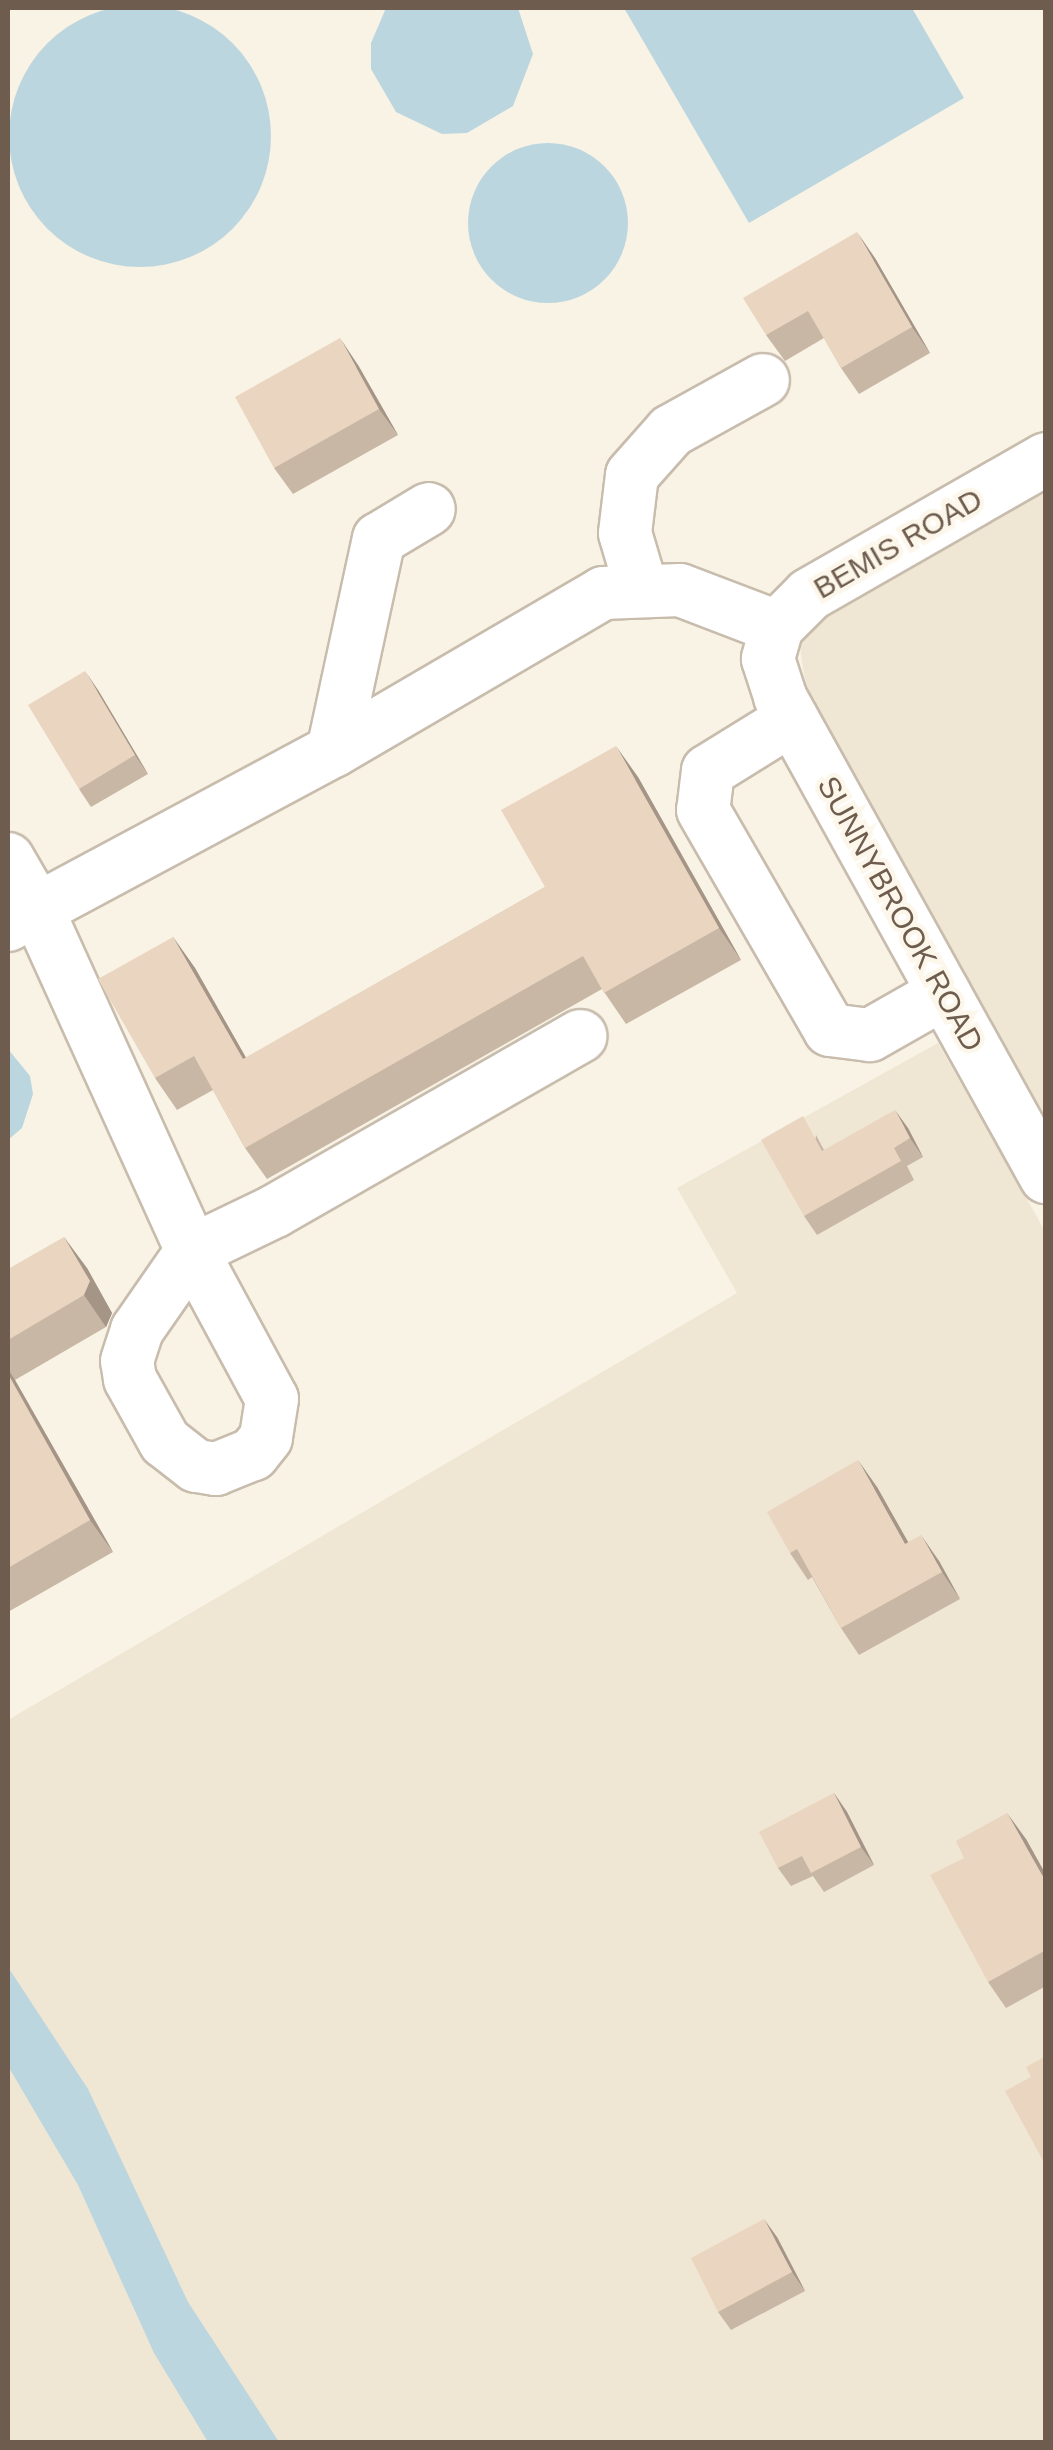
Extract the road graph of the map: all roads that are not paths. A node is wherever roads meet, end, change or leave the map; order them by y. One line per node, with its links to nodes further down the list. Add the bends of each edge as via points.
1 (763, 380): 4 (street, via 671,431 632,475 626,533)
2 (1046, 459): 5 (street, BEMIS ROAD, via 809,595)
3 (429, 509): 7 (street, via 379,540)
4 (641, 588): 5 (street, via 680,590); 7 (street, via 567,609)
5 (773, 637): 6 (street, SUNNYBROOK ROAD, via 771,676)
6 (792, 719): 10 (street, SUNNYBROOK ROAD); 10 (street, via 708,771 703,810 830,1030 870,1035)
7 (333, 751): 9 (street)
8 (8, 859): 9 (street)
9 (22, 917): 11 (street, via 192,1251 275,1212)
10 (944, 993): 12 (street, SUNNYBROOK ROAD)
11 (580, 1036)
12 (1046, 1176)

